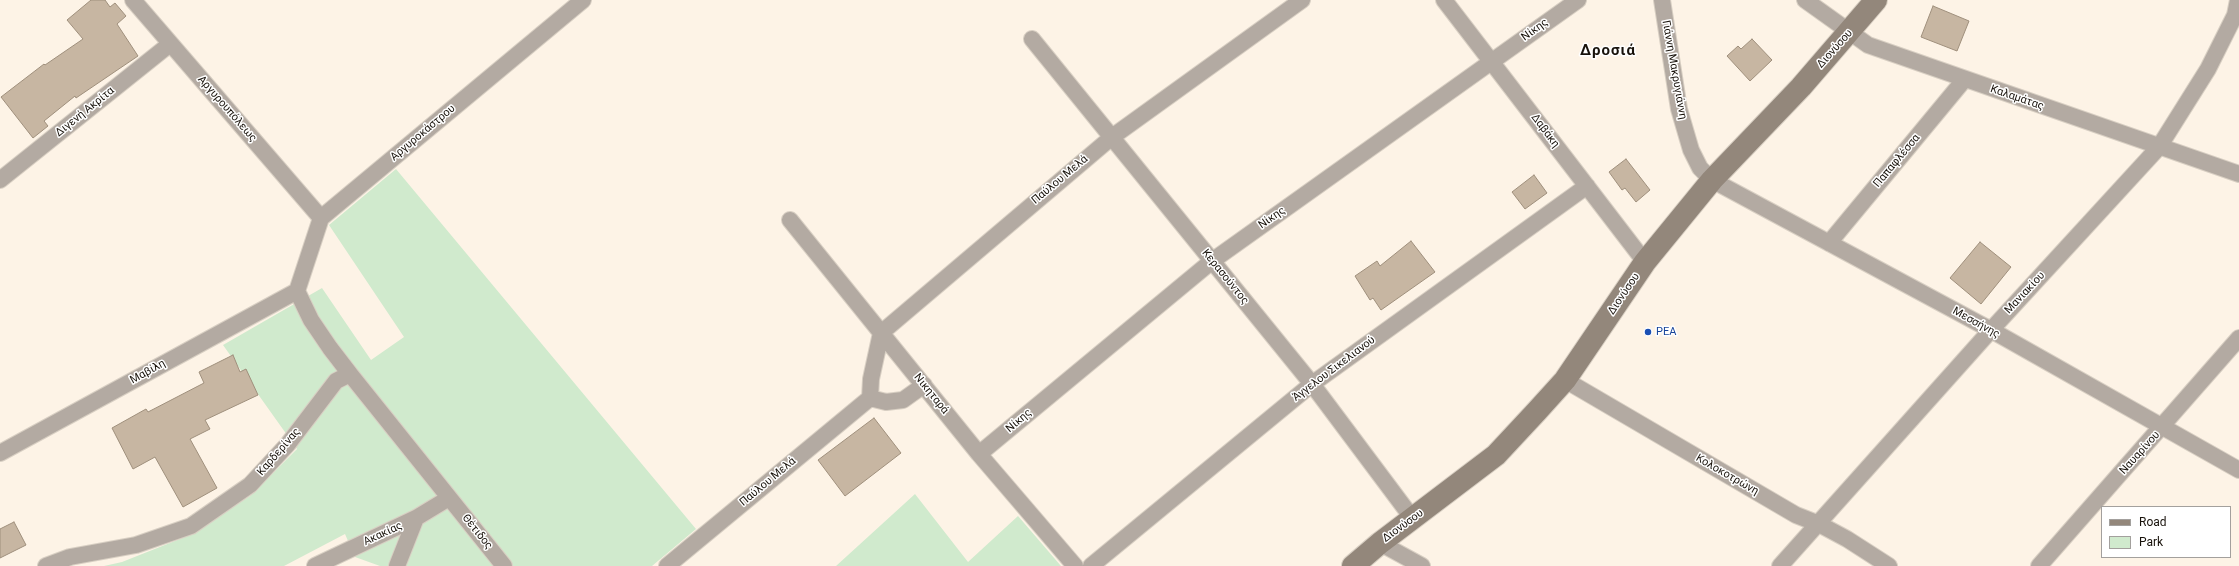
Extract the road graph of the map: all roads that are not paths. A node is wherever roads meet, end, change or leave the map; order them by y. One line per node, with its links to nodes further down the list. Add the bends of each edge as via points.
1 (133, 0): 12 (street, Αργυρουπόλεως)
2 (583, 0): 21 (street, Αργυροκάστρου)
3 (1302, 0): 15 (street, Παύλου Μελά)
4 (1444, 0): 13 (street, Δαβάκη)
5 (1578, 0): 13 (street, Νίκης)
6 (1662, 0): 19 (street, Γιάννη Μακρυγιάννη, via 1679,109 1691,150 1700,168)
7 (1805, 0): 10 (street, Καλαμάτας)
8 (1876, 0): 10 (main road, Διονύσου)
9 (2238, 0): 16 (street, Μανιακίου, via 2235,15 2208,69)
10 (1851, 32): 14 (street, Καλαμάτας, via 1868,45); 19 (main road, Διονύσου)
11 (1032, 39): 15 (street, Κερασούντος)
12 (170, 44): 18 (street, Διγενή Ακρίτα); 21 (street, Αργυρουπόλεως)
13 (1492, 62): 20 (street, Δαβάκη); 24 (street, Νίκης)
14 (1964, 80): 16 (street, Καλαμάτας); 23 (street, Παπαφλέσσα)
15 (1112, 137): 24 (street, Κερασούντος); 28 (street, Παύλου Μελά)
16 (2159, 147): 17 (street, Καλαμάτας); 27 (street, Μανιακίου)
17 (2239, 174)
18 (0, 180)
19 (1712, 180): 23 (street, Μεσσήνης); 25 (main road, Διονύσου)
20 (1587, 186): 25 (street, Δαβάκη); 32 (street, Άγγελου Σικελιανού)
21 (321, 218): 26 (street)
22 (790, 220): 28 (street, Νικηταρά)
23 (1829, 243): 27 (street, Μεσσήνης)
24 (1212, 260): 32 (street, Κερασούντος); 37 (street, Νίκης)
25 (1645, 262): 31 (main road, Διονύσου)
26 (297, 291): 30 (street, via 311,320); 36 (street, Μαβίλη)
27 (1991, 330): 35 (street, Μεσσήνης); 42 (street, Μανιακίου)
28 (881, 333): 33 (street, Νικηταρά); 34 (street, via 871,379)
29 (2239, 338): 35 (street, Ναυαρίνου)
30 (350, 374): 39 (street); 44 (street, Καρδερίνας, via 336,381 288,444 250,485 191,526 136,545 70,557)
31 (1565, 380): 41 (main road, Διονύσου, via 1496,455); 42 (street, Κολοκοτρώνη, via 1796,515)
32 (1312, 384): 41 (street, Κερασούντος); 50 (street, Άγγελου Σικελιανού)
33 (924, 386): 34 (street, via 903,400 886,402); 37 (street, Νικηταρά)
34 (870, 398): 48 (street, Παύλου Μελά)
35 (2163, 427): 38 (street, Μεσσήνης); 55 (street, Ναυαρίνου)
36 (0, 453)
37 (979, 454): 49 (street, Νικηταρά)
38 (2239, 470)
39 (449, 498): 40 (street, Ακακίας); 47 (street, Θέτιδος)
40 (416, 518): 45 (street, Ακακίας); 46 (street)
41 (1413, 519): 43 (main road, Διονύσου)
42 (1820, 524): 53 (street, Μανιακίου); 54 (street, Κολοκοτρώνη)
43 (1380, 543): 51 (main road, Διονύσου); 52 (street)
44 (46, 566)
45 (315, 566)
46 (397, 566)
47 (504, 566)
48 (666, 566)
49 (1075, 566)
50 (1091, 566)
51 (1353, 566)
52 (1422, 566)
53 (1780, 566)
54 (1889, 566)
55 (2039, 566)

